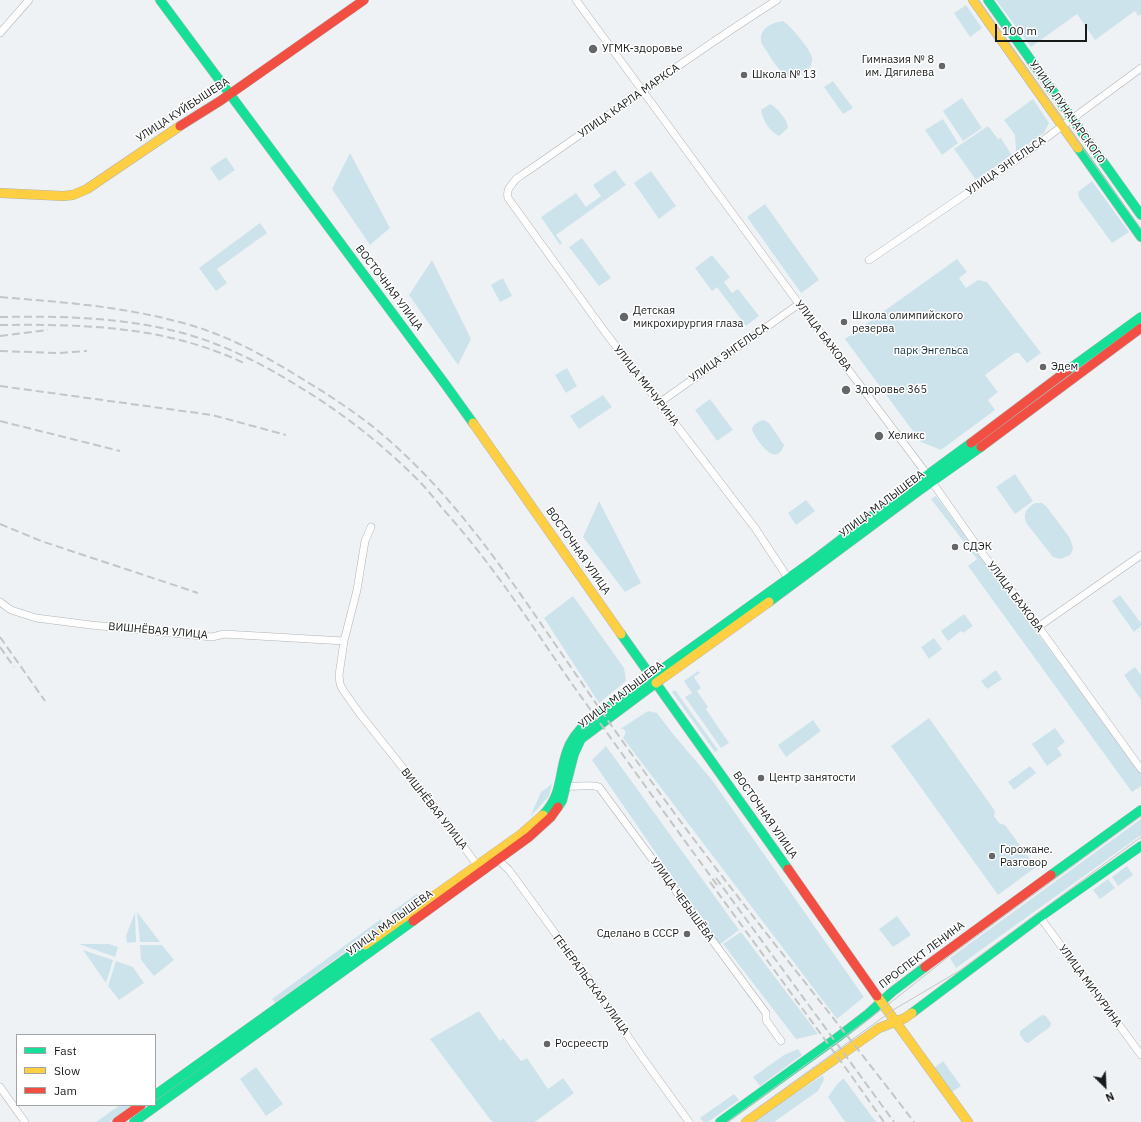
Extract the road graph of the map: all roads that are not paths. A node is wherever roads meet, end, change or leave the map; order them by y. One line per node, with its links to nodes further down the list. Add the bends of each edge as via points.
1 (29, 0): 8 (street)
2 (160, 0): 11 (main road, ВОСТОЧНАЯ УЛИЦА)
3 (364, 0): 11 (main road, УЛИЦА КУЙБЫШЕВА)
4 (576, 0): 10 (street, УЛИЦА БАЖОВА)
5 (777, 0): 10 (street, УЛИЦА КАРЛА МАРКСА)
6 (973, 0): 13 (main road, УЛИЦА ЛУНАЧАРСКОГО)
7 (988, 0): 12 (main road, УЛИЦА ЛУНАЧАРСКОГО)
8 (0, 33)
9 (1141, 68): 12 (street, УЛИЦА ЭНГЕЛЬСА)
10 (643, 90): 15 (street, УЛИЦА КАРЛА МАРКСА, via 516,179); 19 (street, УЛИЦА БАЖОВА)
11 (230, 94): 14 (main road, УЛИЦА КУЙБЫШЕВА, via 87,189 63,196); 30 (main road, ВОСТОЧНАЯ УЛИЦА, via 477,428)
12 (1073, 119): 13 (street, УЛИЦА ЭНГЕЛЬСА); 16 (main road, УЛИЦА ЛУНАЧАРСКОГО)
13 (1062, 126): 17 (main road, УЛИЦА ЛУНАЧАРСКОГО); 18 (street, УЛИЦА ЭНГЕЛЬСА)
14 (0, 193)
15 (507, 193): 22 (street, УЛИЦА МИЧУРИНА, via 508,198 590,312)
16 (1141, 215)
17 (1141, 237)
18 (869, 260)
19 (799, 304): 22 (street, УЛИЦА ЭНГЕЛЬСА); 23 (street, УЛИЦА БАЖОВА)
20 (1141, 316): 23 (main road, УЛИЦА МАЛЫШЕВА, via 1036,393)
21 (1141, 328): 23 (main road, УЛИЦА МАЛЫШЕВА, via 988,442)
22 (659, 402): 26 (street, УЛИЦА МИЧУРИНА, via 755,528)
23 (929, 479): 26 (main road, УЛИЦА МАЛЫШЕВА); 28 (street, УЛИЦА БАЖОВА); 30 (main road, УЛИЦА МАЛЫШЕВА, via 729,632)
24 (371, 527): 29 (street, ВИШНЁВАЯ УЛИЦА, via 365,541 357,590)
25 (1141, 555): 28 (street)
26 (788, 578): 30 (main road, УЛИЦА МАЛЫШЕВА)
27 (0, 602): 29 (street, ВИШНЁВАЯ УЛИЦА, via 11,610 36,618 91,625 212,636 224,634)
28 (1038, 627): 31 (street, УЛИЦА БАЖОВА)
29 (344, 641): 37 (street, ВИШНЁВАЯ УЛИЦА, via 339,676 343,690)
30 (653, 680): 32 (main road, УЛИЦА МАЛЫШЕВА, via 581,739 574,754); 35 (main road, УЛИЦА МАЛЫШЕВА, via 575,733 565,752 557,794 550,806 535,822); 39 (main road, ВОСТОЧНАЯ УЛИЦА)
31 (1141, 769)
32 (567, 786): 36 (main road, УЛИЦА МАЛЫШЕВА, via 562,801 551,817); 41 (street, УЛИЦА ЧЕБЫШЁВА, via 600,787 766,1013 766,1020)
33 (1141, 810): 39 (main road, ПРОСПЕКТ ЛЕНИНА, via 951,947)
34 (1141, 846): 38 (main road)
35 (486, 858): 36 (street); 37 (main road, УЛИЦА МАЛЫШЕВА)
36 (498, 860): 37 (main road, УЛИЦА МАЛЫШЕВА); 51 (street, ГЕНЕРАЛЬСКАЯ УЛИЦА, via 509,870)
37 (479, 868): 44 (main road, УЛИЦА МАЛЫШЕВА); 47 (main road, УЛИЦА МАЛЫШЕВА)
38 (1040, 917): 40 (main road, via 905,1018); 42 (street, УЛИЦА МИЧУРИНА)
39 (881, 1002): 40 (main road, ВОСТОЧНАЯ УЛИЦА); 52 (main road, ПРОСПЕКТ ЛЕНИНА, via 838,1037)
40 (896, 1022): 53 (main road, via 879,1028); 54 (main road, ВОСТОЧНАЯ УЛИЦА)
41 (781, 1041)
42 (1141, 1055)
43 (0, 1086): 48 (street)
44 (156, 1094)
45 (140, 1106): 49 (main road)
46 (156, 1106): 50 (main road, УЛИЦА МАЛЫШЕВА)
47 (156, 1106)
48 (25, 1122)
49 (117, 1122)
50 (134, 1122)
51 (689, 1122)
52 (720, 1122)
53 (746, 1122)
54 (968, 1122)

